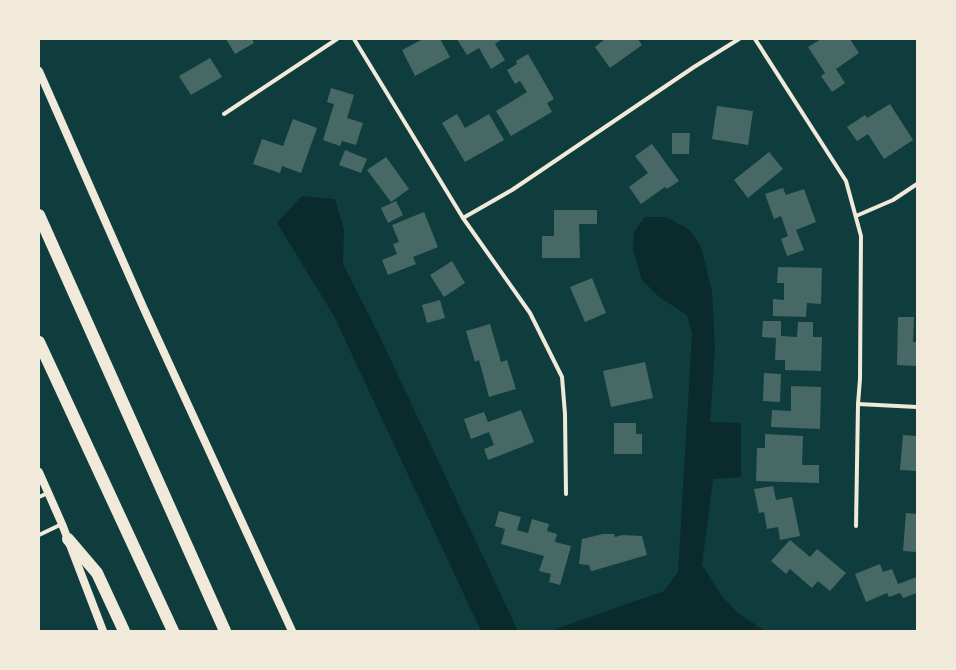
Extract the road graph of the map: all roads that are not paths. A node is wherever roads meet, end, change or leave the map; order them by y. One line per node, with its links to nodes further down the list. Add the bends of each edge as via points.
1 (337, 39): 6 (street)
2 (354, 39): 10 (street)
3 (739, 39): 10 (street, via 512,190)
4 (755, 39): 9 (street, via 846,181)
5 (39, 71): 26 (main road, via 141,302)
6 (224, 114)
7 (917, 184): 9 (street, via 893,200)
8 (39, 215): 25 (highway)
9 (856, 216): 12 (street, via 861,236)
10 (463, 218): 16 (street, via 530,313 562,377)
11 (39, 342): 24 (highway)
12 (858, 404): 13 (street); 19 (street)
13 (917, 407)
14 (39, 472): 15 (main road)
15 (48, 493): 17 (street); 18 (main road)
16 (566, 494)
17 (39, 497)
18 (62, 524): 20 (street); 21 (main road)
19 (856, 526)
20 (39, 535)
21 (68, 539): 22 (main road); 23 (highway, via 97,573)
22 (103, 631)
23 (124, 631)
24 (173, 631)
25 (225, 631)
26 (292, 631)

